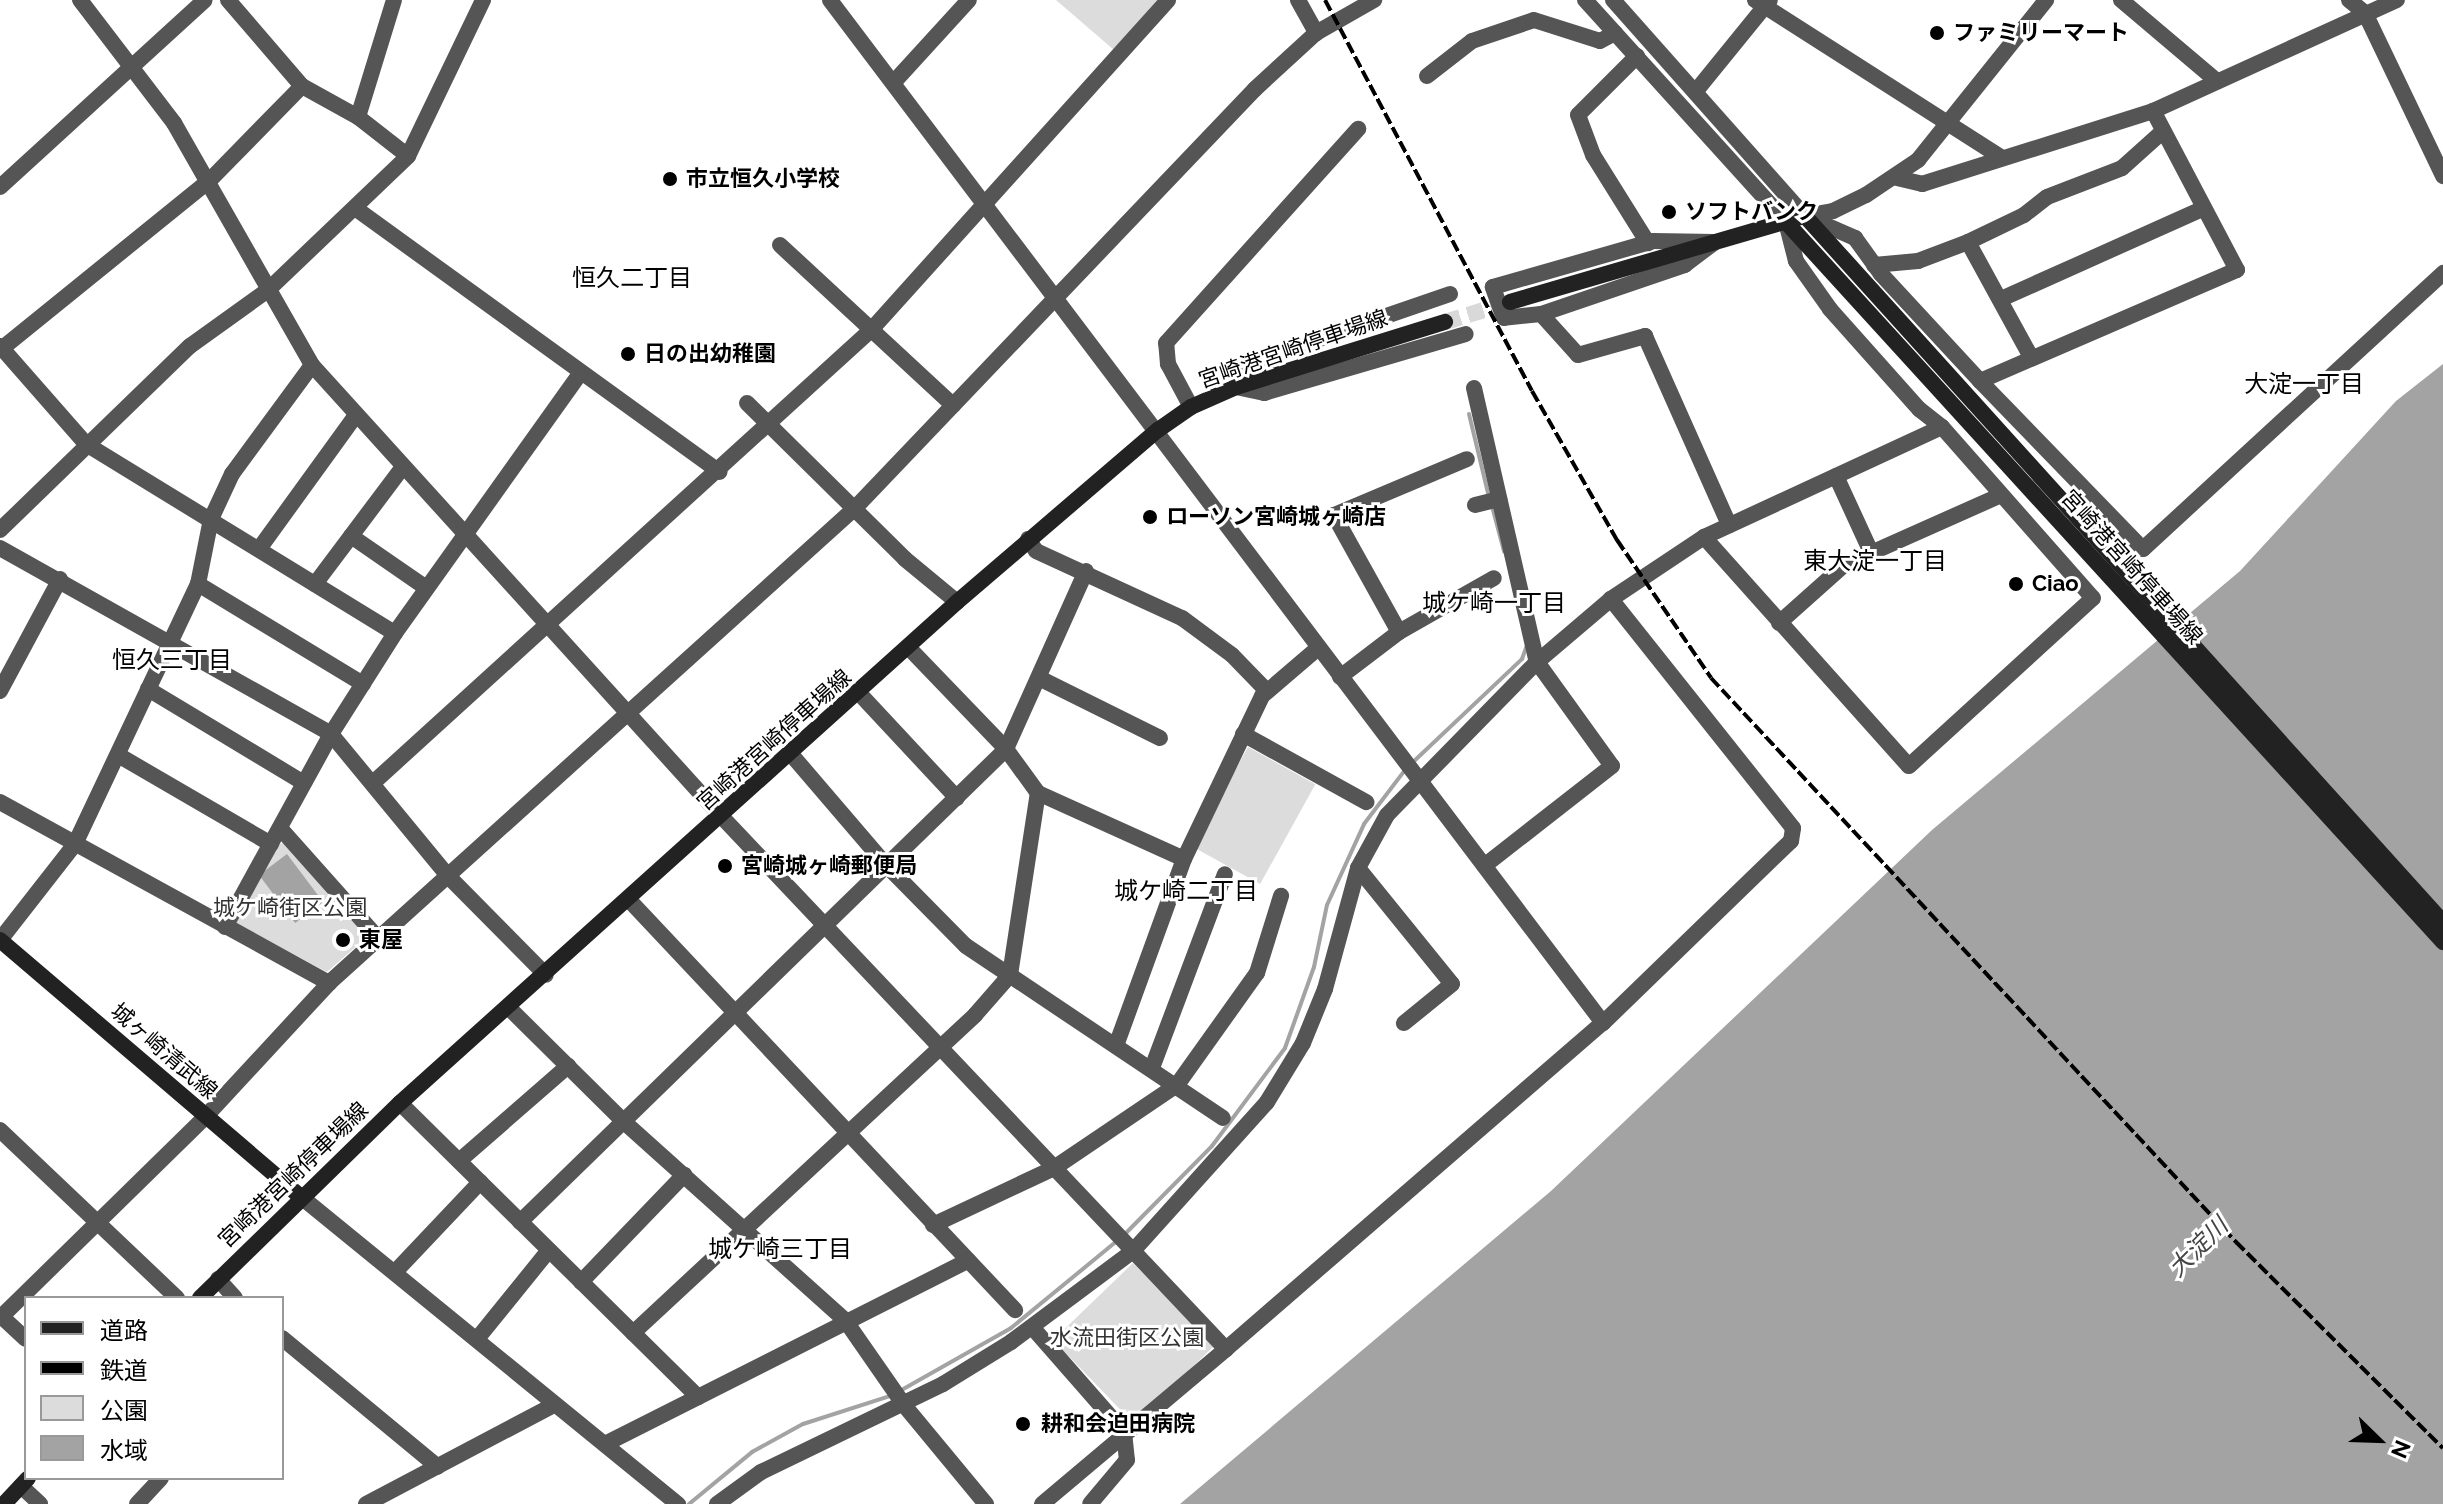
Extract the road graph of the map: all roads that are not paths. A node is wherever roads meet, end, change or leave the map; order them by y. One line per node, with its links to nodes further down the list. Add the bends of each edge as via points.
1 (80, 0): 22 (street)
2 (205, 0): 22 (street)
3 (228, 0): 26 (street)
4 (394, 0): 29 (street)
5 (483, 0): 33 (street)
6 (830, 0): 25 (street)
7 (969, 0): 25 (street)
8 (1168, 0): 39 (street)
9 (1298, 0): 19 (street)
10 (1374, 0): 19 (street)
11 (1585, 0): 20 (street)
12 (1613, 0): 27 (street)
13 (2046, 0): 30 (street)
14 (2121, 0): 24 (street)
15 (2349, 0): 18 (street)
16 (2397, 0): 18 (street)
17 (1763, 2): 27 (street); 30 (street)
18 (2365, 13): 24 (street); 35 (street)
19 (1316, 33): 53 (street, via 1255,89)
20 (1615, 33): 21 (street); 23 (street, via 1600,41 1534,20 1472,41)
21 (1637, 56): 43 (street); 46 (street, via 1578,115 1593,155)
22 (134, 65): 37 (street); 38 (street)
23 (1427, 76)
24 (2217, 81): 28 (street)
25 (894, 82): 39 (street)
26 (302, 86): 29 (street); 37 (street)
27 (1696, 91): 42 (street)
28 (2153, 111): 32 (street); 34 (street)
29 (358, 117): 33 (street)
30 (1951, 123): 34 (street); 36 (street)
31 (1358, 129): 68 (street, via 1166,343 1168,364)
32 (2161, 133): 41 (street); 45 (street, via 2122,168 2047,197 2024,215)
33 (408, 156): 40 (street)
34 (2002, 158): 36 (street, via 1922,184)
35 (2443, 176)
36 (1897, 178): 42 (street, via 1833,211)
37 (209, 181): 50 (street); 59 (street)
38 (0, 187)
39 (987, 201): 53 (street); 57 (street)
40 (355, 208): 50 (street); 62 (street)
41 (2202, 209): 52 (street); 60 (street, via 2237,270)
42 (1805, 216): 43 (main road); 48 (street, via 1855,238); 99 (main road, 宮崎港宮崎停車場線)
43 (1786, 222): 44 (main road); 71 (street, via 1796,261 1830,309 1919,409); 99 (main road, 宮崎港宮崎停車場線)
44 (1715, 242): 46 (street); 54 (main road); 55 (street, via 1685,265)
45 (1968, 242): 48 (street, via 1918,261); 52 (street)
46 (1648, 243): 55 (street, via 1493,287 1504,318)
47 (780, 245): 57 (street)
48 (1874, 265): 63 (street)
49 (2443, 273): 63 (street, via 2143,549)
50 (268, 290): 61 (street); 73 (street, via 190,346)
51 (1450, 294): 64 (street, via 1247,364)
52 (2001, 299): 60 (street)
53 (1054, 300): 67 (street); 72 (street)
54 (1510, 302)
55 (1541, 314): 83 (street, via 1578,355 1645,336)
56 (1445, 322): 64 (main road, 宮崎港宮崎停車場線)
57 (871, 330): 67 (street); 70 (street)
58 (1466, 334): 64 (street, via 1264,393)
59 (0, 348): 73 (street)
60 (2031, 357): 63 (street)
61 (312, 365): 69 (street); 82 (street, via 247,448)
62 (580, 374): 76 (street); 85 (street)
63 (1980, 381)
64 (1236, 387): 68 (main road, 宮崎港宮崎停車場線)
65 (1474, 388): 79 (street)
66 (747, 403): 70 (street)
67 (953, 405): 81 (street)
68 (1191, 407): 72 (main road, 宮崎港宮崎停車場線)
69 (356, 415): 75 (street); 90 (street)
70 (771, 422): 76 (street); 81 (street)
71 (1942, 427): 77 (street); 78 (street)
72 (1158, 430): 88 (main road, 宮崎港宮崎停車場線); 107 (street, via 1182,471)
73 (86, 444): 82 (street); 84 (street)
74 (1467, 459): 103 (street, via 1334,515)
75 (403, 467): 85 (street); 86 (street)
76 (720, 472): 102 (street)
77 (1836, 476): 83 (street); 91 (street)
78 (2001, 495): 91 (street); 101 (street, via 2093,598 1909,766)
79 (1499, 499): 80 (street); 108 (street)
80 (1475, 505)
81 (855, 508): 100 (street); 116 (street)
82 (211, 519): 90 (street); 95 (street)
83 (1729, 525): 87 (street)
84 (0, 530)
85 (464, 531): 97 (street); 102 (street)
86 (351, 536): 96 (street); 97 (street)
87 (1704, 537): 98 (street); 101 (street)
88 (1028, 539): 92 (street, via 1036,551); 100 (main road, 宮崎港宮崎停車場線)
89 (0, 548): 94 (street)
90 (259, 549): 96 (street)
91 (1870, 550): 101 (street, via 1844,565)
92 (1086, 571): 110 (street); 114 (street, via 1182,618 1232,655)
93 (1494, 578): 103 (street)
94 (60, 579): 105 (street); 113 (street)
95 (198, 584): 105 (street); 111 (street)
96 (315, 584): 104 (street)
97 (425, 587): 104 (street)
98 (1611, 599): 108 (street); 154 (street, via 1793,828 1791,841)
99 (2143, 600): 142 (main road, 宮崎港宮崎停車場線); 147 (main road, 宮崎港宮崎停車場線)
100 (957, 602): 106 (main road, 宮崎港宮崎停車場線)
101 (1779, 623)
102 (549, 626): 116 (street); 124 (street)
103 (1399, 632): 109 (street)
104 (395, 633): 111 (street)
105 (169, 640): 112 (street); 117 (street)
106 (908, 647): 115 (main road, 宮崎港宮崎停車場線); 120 (street)
107 (1318, 648): 109 (street); 114 (street)
108 (1537, 662): 123 (street); 136 (street, via 1612,766)
109 (1340, 677): 123 (street)
110 (1039, 678): 119 (street); 120 (street)
111 (363, 684): 117 (street)
112 (148, 689): 122 (street); 125 (street)
113 (0, 691)
114 (1267, 691): 118 (street)
115 (858, 692): 121 (main road, 宮崎港宮崎停車場線); 127 (street)
116 (627, 712): 130 (street); 139 (street)
117 (331, 734): 124 (street); 125 (street)
118 (1243, 734): 129 (street); 134 (street)
119 (1160, 738)
120 (1006, 749): 126 (street); 127 (street)
121 (790, 753): 130 (main road, 宮崎港宮崎停車場線); 135 (street)
122 (118, 755): 132 (street); 133 (street)
123 (1420, 780): 136 (street); 137 (street, via 1387,815)
124 (374, 782): 139 (street)
125 (304, 783): 131 (street)
126 (1038, 793): 134 (street); 149 (street)
127 (957, 798): 135 (street)
128 (0, 802): 132 (street)
129 (1366, 802)
130 (722, 817): 141 (main road, 宮崎港宮崎停車場線); 143 (street)
131 (280, 828): 133 (street); 145 (street)
132 (75, 844): 144 (street); 146 (street)
133 (271, 844): 144 (street)
134 (1184, 859): 155 (street)
135 (887, 866): 143 (street); 149 (street, via 966,946)
136 (1484, 866): 154 (street)
137 (1358, 868): 153 (street, via 1452,984); 176 (street, via 1325,989 1303,1043 1267,1102)
138 (1225, 874): 158 (street)
139 (448, 876): 145 (street); 148 (street)
140 (1281, 896): 159 (street, via 1257,973)
141 (630, 901): 148 (main road, 宮崎港宮崎停車場線); 152 (street)
142 (2443, 922)
143 (823, 925): 152 (street); 156 (street)
144 (225, 927): 150 (street)
145 (378, 938): 150 (street)
146 (0, 940): 161 (main road, 城ヶ崎清武線)
147 (2443, 942)
148 (546, 975): 151 (main road, 宮崎港宮崎停車場線)
149 (1010, 975): 155 (street); 156 (street)
150 (329, 983): 161 (street)
151 (509, 1008): 157 (street); 160 (main road, 宮崎港宮崎停車場線)
152 (732, 1015): 163 (street); 165 (street)
153 (1404, 1023)
154 (1603, 1023): 192 (street)
155 (1117, 1043): 158 (street)
156 (941, 1046): 165 (street); 167 (street)
157 (568, 1066): 163 (street); 166 (street)
158 (1152, 1068): 159 (street)
159 (1177, 1085): 162 (street); 167 (street)
160 (400, 1103): 166 (street); 170 (main road, 宮崎港宮崎停車場線)
161 (206, 1116): 170 (main road, 城ヶ崎清武線); 172 (street)
162 (1223, 1118)
163 (623, 1121): 168 (street); 171 (street)
164 (0, 1130): 172 (street)
165 (845, 1135): 173 (street); 174 (street)
166 (459, 1161): 169 (street)
167 (1054, 1168): 173 (street); 176 (street)
168 (684, 1175): 174 (street); 180 (street)
169 (480, 1182): 171 (street); 178 (street)
170 (300, 1196): 178 (street); 179 (main road, 宮崎港宮崎停車場線)
171 (520, 1222): 175 (street)
172 (100, 1223): 181 (street); 185 (street)
173 (933, 1225): 177 (street)
174 (744, 1229): 186 (street); 188 (street)
175 (549, 1250): 180 (street); 190 (street)
176 (1133, 1251): 187 (street); 192 (street)
177 (968, 1261): 184 (street); 186 (street)
178 (395, 1272): 190 (street)
179 (218, 1279): 182 (main road, 宮崎港宮崎停車場線); 183 (street)
180 (581, 1282): 188 (street)
181 (175, 1296)
182 (202, 1296)
183 (233, 1296)
184 (1015, 1310)
185 (0, 1317): 189 (street)
186 (845, 1320): 193 (street); 195 (street)
187 (1032, 1327): 195 (street); 196 (street)
188 (633, 1333): 193 (street)
189 (24, 1337)
190 (477, 1339): 194 (street)
191 (284, 1343): 198 (street)
192 (1226, 1349): 196 (street)
193 (698, 1397): 197 (street)
194 (554, 1405): 197 (street); 198 (street)
195 (904, 1405): 207 (street, via 761,1472); 208 (street)
196 (1124, 1432): 209 (street); 210 (street, via 1127,1460)
197 (605, 1444): 202 (street)
198 (438, 1467): 201 (street)
199 (159, 1480): 205 (street)
200 (25, 1482): 203 (main road); 204 (street)
201 (391, 1498): 206 (street)
202 (677, 1503)
203 (4, 1504)
204 (40, 1504)
205 (137, 1504)
206 (366, 1504)
207 (717, 1504)
208 (986, 1504)
209 (1042, 1504)
210 (1090, 1504)

